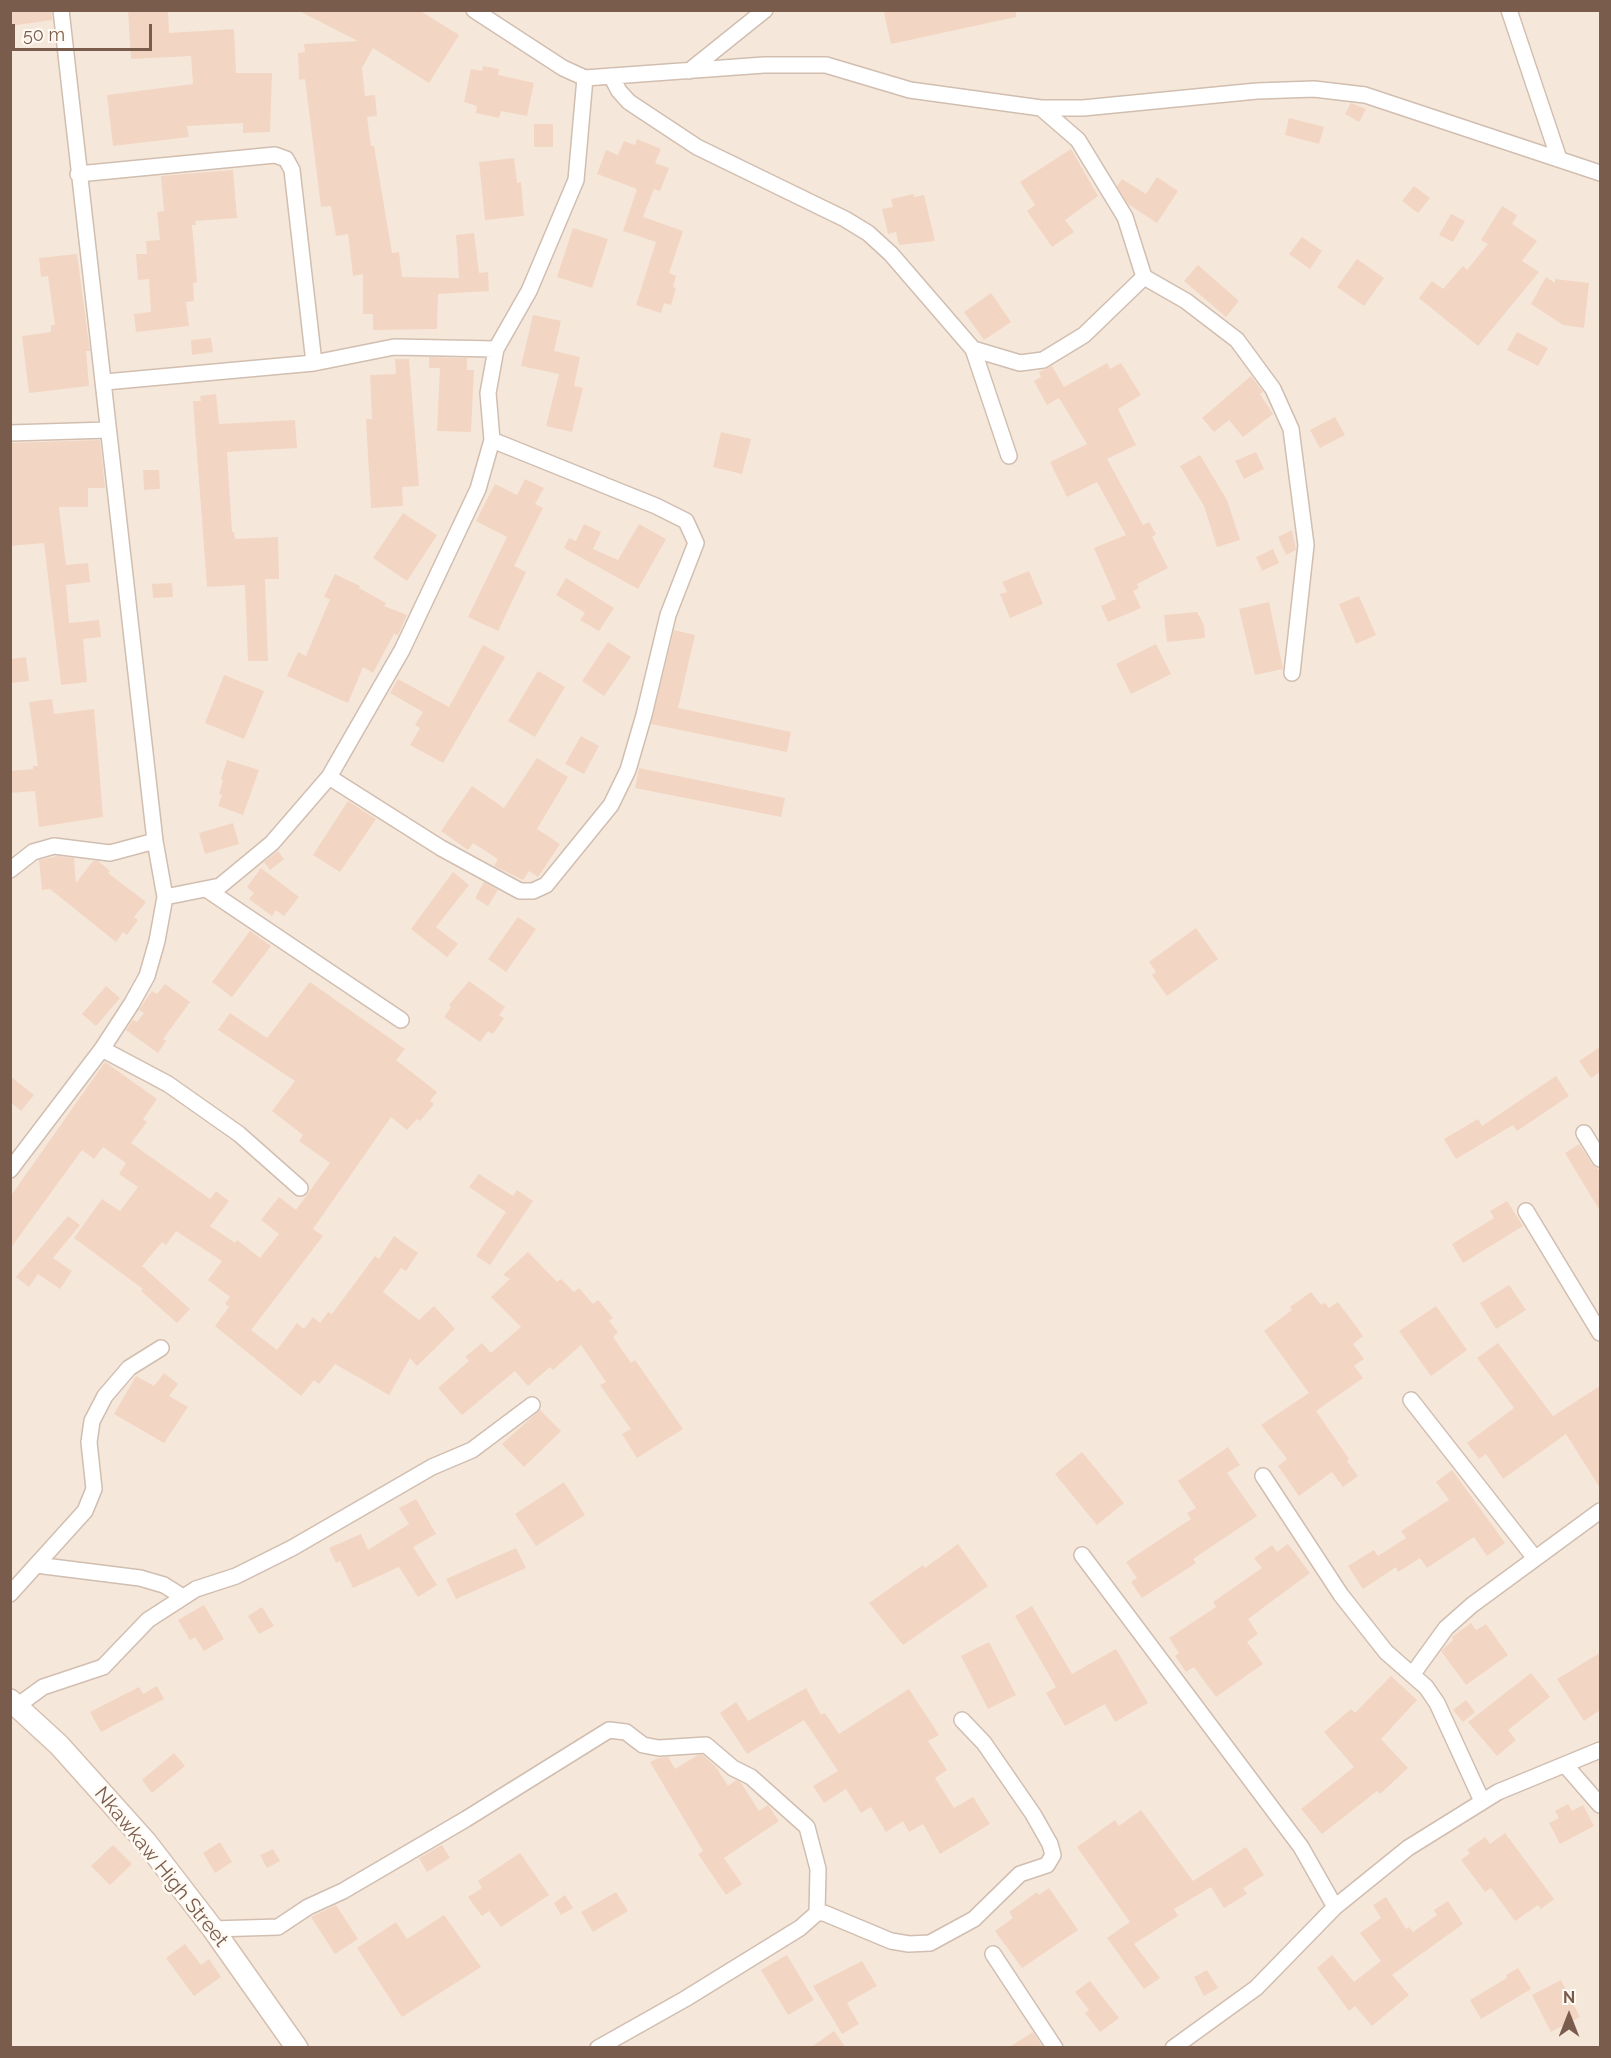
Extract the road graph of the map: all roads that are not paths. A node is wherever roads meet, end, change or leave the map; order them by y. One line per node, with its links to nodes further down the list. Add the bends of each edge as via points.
1 (61, 10): 11 (street)
2 (474, 10): 7 (street)
3 (765, 10): 5 (street)
4 (1509, 10): 9 (street)
5 (689, 71): 6 (street); 8 (street, via 826,65 910,90)
6 (611, 76): 7 (street); 14 (street, via 629,102 697,147 868,233)
7 (585, 78): 13 (street, via 576,180 529,291)
8 (1041, 108): 9 (street, via 1083,108 1257,91 1314,89 1365,94); 12 (street, via 1078,140 1125,217)
9 (1559, 159): 10 (street)
10 (1600, 173)
11 (78, 174): 15 (street, via 275,155 286,159 292,170); 16 (street)
12 (1144, 277): 14 (street, via 1084,335 1043,360 1020,363); 21 (street, via 1186,301 1237,340 1273,389 1291,429 1306,545)
13 (496, 349): 15 (street, via 394,347); 19 (street, via 488,393)
14 (973, 349): 20 (street)
15 (314, 363): 16 (street)
16 (105, 382): 17 (street)
17 (108, 430): 18 (street); 23 (street)
18 (10, 433)
19 (492, 440): 22 (street, via 478,489 402,650); 22 (street, via 686,521 696,543 668,615 644,715 611,806 546,885 520,891 441,848)
20 (1009, 456)
21 (1293, 673)
22 (329, 777): 25 (street, via 272,843 220,886)
23 (155, 841): 24 (street, via 110,853 54,846 33,852); 26 (street)
24 (10, 870)
25 (206, 889): 26 (street); 27 (street)
26 (165, 897): 28 (street, via 147,976)
27 (401, 1020)
28 (102, 1049): 31 (street); 32 (street, via 186,1096 239,1134)
29 (1584, 1133): 30 (street)
30 (1600, 1159)
31 (10, 1170)
32 (300, 1188)
33 (1526, 1211): 34 (street)
34 (1600, 1333)
35 (161, 1348): 42 (street, via 129,1368 105,1396 92,1421 89,1442 94,1489 85,1511)
36 (1411, 1400): 41 (street)
37 (532, 1405): 44 (street, via 472,1449 432,1467 236,1576)
38 (1263, 1476): 45 (street, via 1341,1595 1386,1652)
39 (1600, 1511): 41 (street)
40 (1083, 1556): 52 (street, via 1301,1847)
41 (1534, 1557): 45 (street, via 1446,1628)
42 (36, 1565): 43 (street); 44 (street, via 140,1578 164,1585)
43 (10, 1594)
44 (183, 1597): 46 (street, via 148,1620 103,1667 43,1688)
45 (1412, 1676): 50 (street, via 1437,1703)
46 (14, 1703): 54 (main road, Nkawkaw High Street, via 110,1799)
47 (962, 1720): 53 (street, via 984,1743 1033,1814 1050,1844 1053,1855 1047,1865 1020,1874 974,1919 930,1942 891,1941)
48 (1600, 1750): 49 (street)
49 (1566, 1766): 50 (street); 51 (street)
50 (1482, 1801): 52 (street, via 1408,1848)
51 (1600, 1805)
52 (1335, 1907): 59 (street, via 1256,1988)
53 (817, 1913): 54 (street, via 818,1869 807,1827 751,1777 733,1768 706,1744 659,1748 643,1745 626,1732 609,1730 456,1825 278,1927); 57 (street, via 800,1928 685,1999)
54 (213, 1929): 56 (main road, Nkawkaw High Street)
55 (993, 1954): 58 (street)
56 (297, 2048)
57 (597, 2048)
58 (1055, 2048)
59 (1173, 2048)

